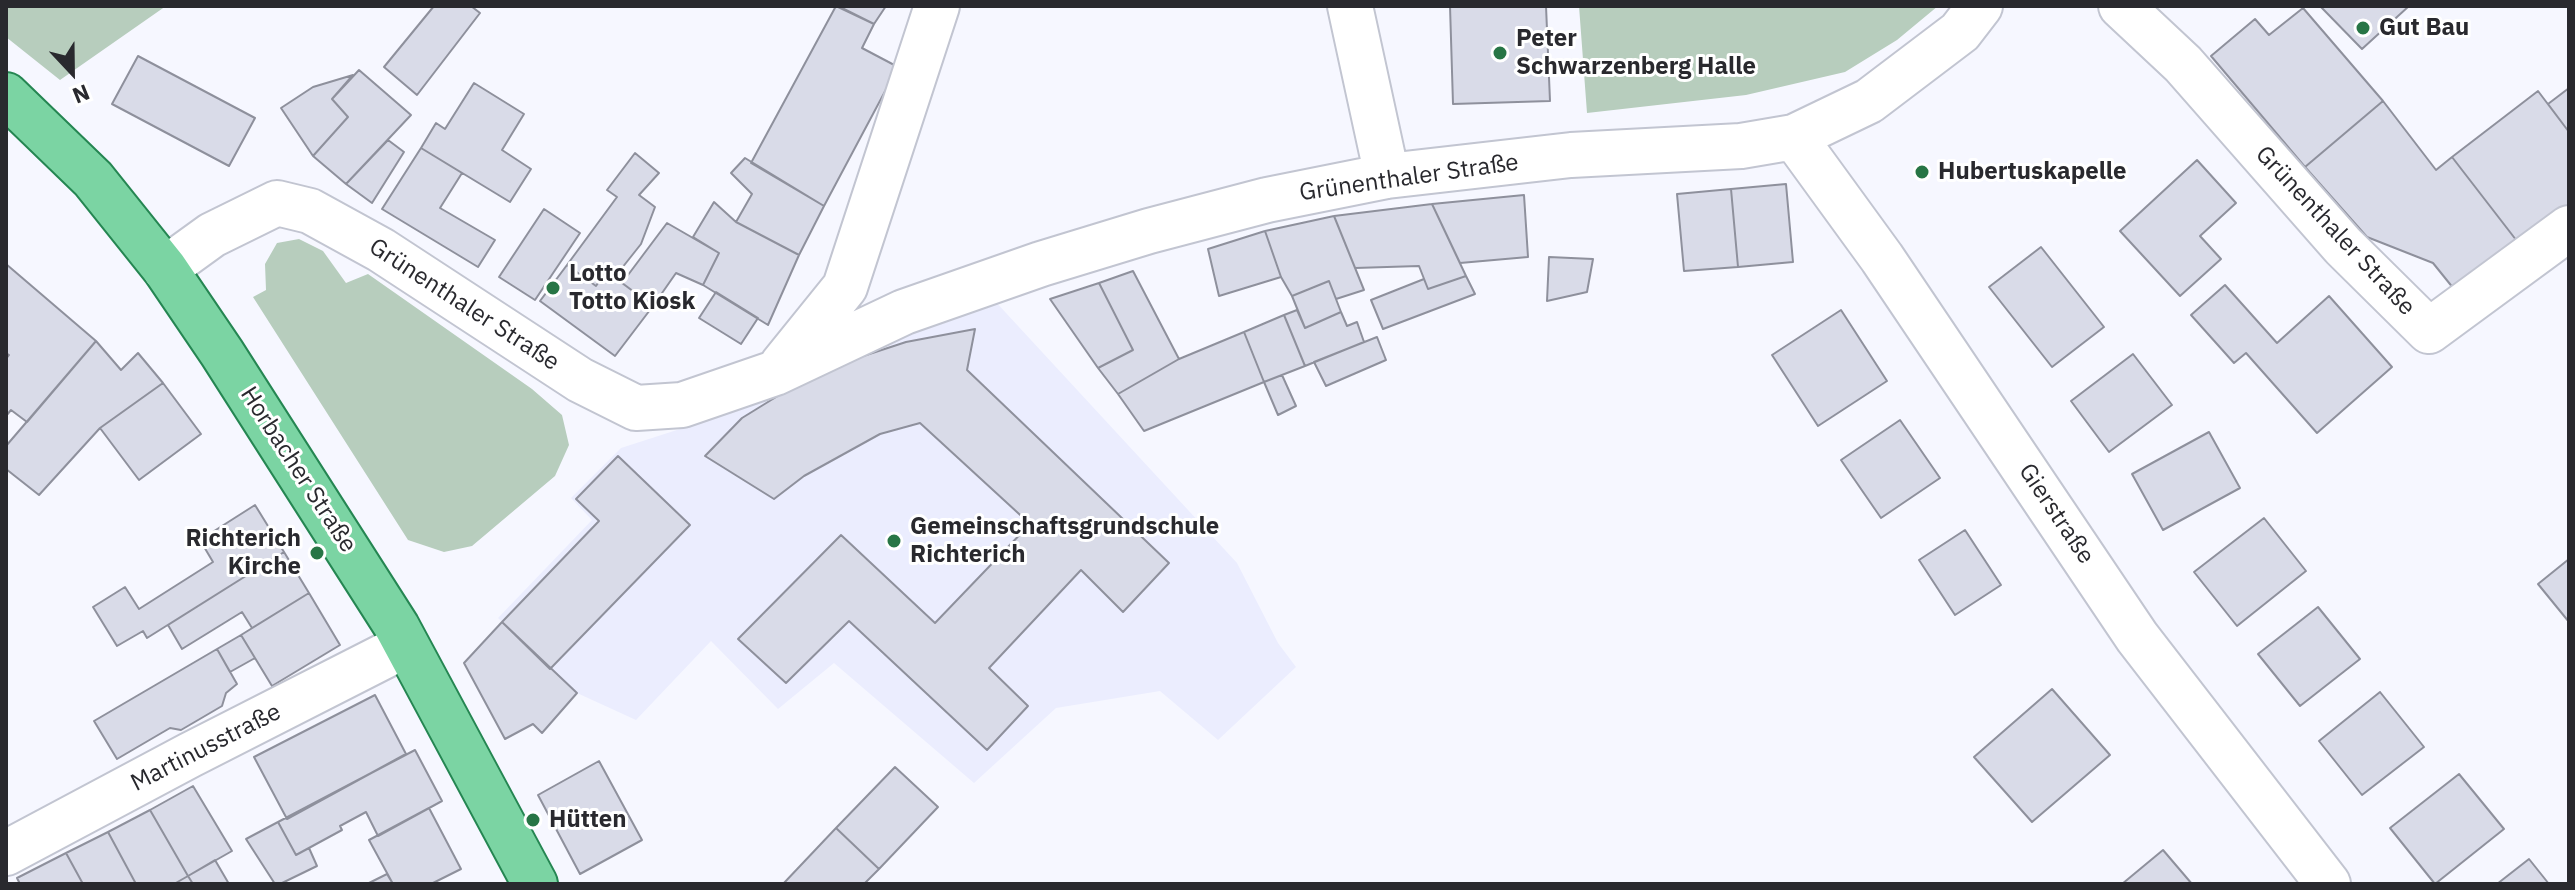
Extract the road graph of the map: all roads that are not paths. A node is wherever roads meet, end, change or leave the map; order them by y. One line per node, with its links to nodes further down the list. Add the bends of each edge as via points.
1 (937, 6): 10 (street, via 845,287)
2 (1350, 6): 7 (street)
3 (1980, 6): 6 (street, Grünenthaler Straße, via 1960,32 1869,101)
4 (2121, 6): 8 (street, Grünenthaler Straße, via 2183,64 2343,246 2429,331)
5 (6, 95): 9 (main road, Horbacher Straße, via 93,179)
6 (1794, 137): 7 (street, Grünenthaler Straße); 14 (street, Gierstraße, via 1882,258 2137,637)
7 (1387, 176): 10 (street, Grünenthaler Straße, via 1267,200 1041,264 904,312)
8 (2569, 228)
9 (165, 269): 10 (street, Grünenthaler Straße, via 212,235 277,203 310,211 381,250 580,380 636,408 682,405); 11 (main road, Horbacher Straße)
10 (775, 373)
11 (406, 645): 12 (street, Martinusstraße); 13 (main road, Horbacher Straße)
12 (6, 853)
13 (522, 877)
14 (2328, 884)

